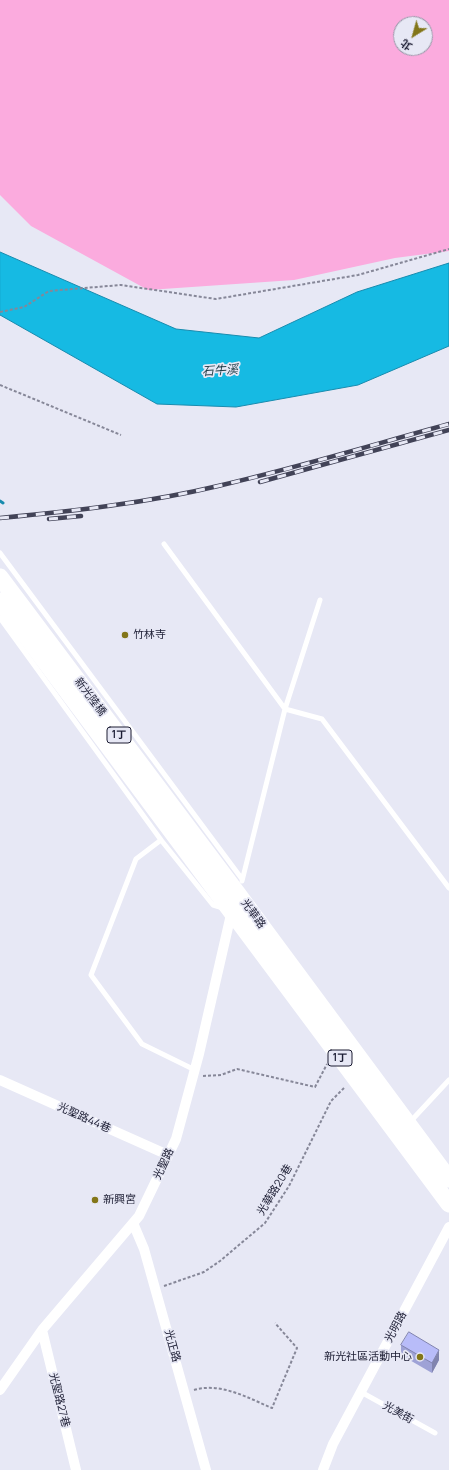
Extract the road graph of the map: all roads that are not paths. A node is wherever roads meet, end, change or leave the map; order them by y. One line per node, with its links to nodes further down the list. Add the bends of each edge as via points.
1 (164, 544): 7 (lane)
2 (0, 553): 9 (lane)
3 (0, 577): 9 (main road, 新光陸橋 / 1丁)
4 (320, 600): 7 (lane)
5 (0, 601): 11 (main road, 新光陸橋 / 1丁)
6 (0, 618): 8 (lane)
7 (285, 709): 9 (lane); 10 (lane, via 322,719)
8 (161, 840): 11 (lane, via 213,905); 12 (lane, via 136,859 91,975 142,1044)
9 (240, 887): 11 (street, 光聖路); 15 (main road, 光華路 / 1丁)
10 (449, 888)
11 (232, 911): 12 (street, 光聖路); 15 (main road, 光華路 / 1丁, via 354,1078)
12 (194, 1073): 17 (street, 光聖路, via 176,1139)
13 (0, 1080): 17 (street, 光聖路44巷)
14 (449, 1080): 16 (lane)
15 (380, 1099): 16 (main road, 光華路 / 1丁); 19 (main road, 光華路 / 1丁)
16 (408, 1124): 18 (main road, 光華路 / 1丁)
17 (168, 1155): 20 (street, 光聖路, via 139,1216)
18 (449, 1179)
19 (449, 1204)
20 (133, 1223): 22 (street, 光聖路); 27 (street, 光正路, via 156,1289)
21 (449, 1227): 24 (street, 光明路)
22 (42, 1330): 23 (street, 光聖路); 26 (street, 光聖路27巷)
23 (0, 1390)
24 (361, 1392): 25 (lane, 光美街); 28 (street, 光明路)
25 (435, 1434)
26 (76, 1470)
27 (206, 1470)
28 (322, 1470)

